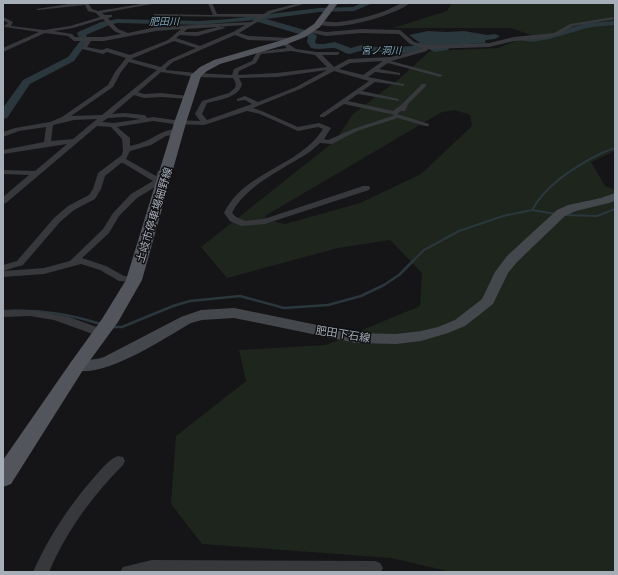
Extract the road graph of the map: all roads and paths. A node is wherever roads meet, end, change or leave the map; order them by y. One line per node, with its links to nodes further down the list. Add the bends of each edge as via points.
1 (86, 3): 9 (street); 11 (street, via 90,10)
2 (116, 3): 8 (street)
3 (156, 3): 8 (street)
4 (210, 3): 15 (street)
5 (305, 3): 10 (street)
6 (407, 3): 22 (street)
7 (266, 4): 10 (street)
8 (122, 8): 11 (street)
9 (38, 9)
10 (273, 11): 14 (street)
11 (98, 12): 19 (street)
12 (119, 15): 19 (street)
13 (155, 15): 15 (street)
14 (263, 15): 15 (street); 20 (street)
15 (215, 16)
16 (3, 18): 24 (street, via 11,23 7,26 10,28)
17 (323, 18): 22 (street); 22 (street, via 334,27); 31 (street, via 326,34 361,31 400,32 412,43); 32 (main road)
18 (613, 18): 31 (street, via 572,25 556,34 542,37 514,38 489,45)
19 (108, 21): 24 (street); 27 (street, via 116,30)
20 (253, 22): 21 (street); 26 (street)
21 (226, 24): 23 (street); 25 (street, via 207,32)
22 (337, 25)
23 (185, 28): 25 (street); 27 (street)
24 (46, 31): 29 (street, via 70,35 74,39); 34 (street)
25 (179, 33): 30 (street)
26 (235, 33): 28 (street); 33 (street)
27 (126, 34): 29 (street, via 104,39)
28 (243, 36): 32 (street); 33 (street)
29 (89, 39): 38 (street, via 84,48 103,52 107,50)
30 (173, 39): 33 (street, via 189,43); 38 (street)
31 (426, 47): 41 (street, via 425,50)
32 (290, 48): 36 (street); 37 (street); 46 (main road, via 215,63); 48 (street, via 259,53 254,62 236,70)
33 (199, 49): 43 (street, via 171,62)
34 (3, 50)
35 (337, 53): 36 (street)
36 (317, 54): 39 (street)
37 (273, 55)
38 (128, 58): 43 (street, via 135,63); 67 (street, via 111,86)
39 (325, 61): 40 (street); 42 (street)
40 (348, 61): 41 (street); 42 (street)
41 (386, 61): 44 (street); 47 (street)
42 (332, 69): 48 (street, via 271,76); 49 (street); 59 (street, via 298,88)
43 (163, 70): 46 (street); 54 (street)
44 (374, 70): 45 (street); 49 (street)
45 (398, 74)
46 (196, 75): 48 (street); 56 (main road, 土岐市停車場細野線)
47 (440, 75)
48 (236, 76): 55 (street, via 239,86)
49 (364, 77): 50 (street)
50 (374, 80): 51 (street); 53 (street)
51 (402, 85)
52 (424, 85): 60 (street)
53 (357, 92): 57 (street); 58 (street)
54 (134, 93): 56 (street, via 144,96); 65 (street)
55 (232, 93): 59 (street); 68 (street, via 204,102 198,114)
56 (188, 98): 74 (main road, 土岐市停車場細野線)
57 (398, 100)
58 (343, 102): 60 (street, via 394,113); 63 (street)
59 (258, 104): 61 (street)
60 (405, 105): 64 (street)
61 (247, 109): 68 (street); 73 (street, via 292,127)
62 (313, 112): 63 (street)
63 (322, 116): 73 (street, via 324,117)
64 (398, 116): 72 (street); 77 (street, via 355,130 329,142)
65 (106, 117): 66 (street, via 131,115); 67 (street); 70 (street)
66 (153, 119): 71 (street); 74 (street)
67 (61, 120): 69 (street)
68 (204, 123): 74 (street)
69 (50, 124): 75 (street, via 16,129); 78 (street)
70 (98, 124): 71 (street); 76 (street)
71 (114, 125): 79 (street, via 114,128 126,138)
72 (427, 125)
73 (309, 126): 77 (street, via 319,125 327,128)
74 (179, 127): 79 (street, via 148,143); 82 (main road, 土岐市停車場細野線)
75 (3, 135)
76 (76, 141): 78 (street); 84 (street)
77 (319, 141): 86 (street, via 246,190 228,207 233,219 244,224 265,222)
78 (47, 144): 80 (street)
79 (127, 150): 81 (street)
80 (3, 152)
81 (120, 161): 85 (street, via 125,161); 90 (street, via 101,175 92,197 71,208 57,220 20,263)
82 (169, 165): 85 (street, via 164,167); 92 (main road, 土岐市停車場細野線)
83 (3, 172): 84 (street)
84 (36, 173): 88 (street)
85 (158, 180): 89 (street, via 134,196 116,215 106,232)
86 (366, 188)
87 (615, 196): 95 (main road, 肥田下石線, via 561,213 512,259 502,272 488,301 460,323 443,330 396,339 356,338 234,313 217,313 186,320 110,361 98,365)
88 (4, 199)
89 (74, 262): 91 (street, via 44,271); 92 (street, via 86,262 122,279)
90 (3, 268)
91 (3, 274)
92 (134, 280): 94 (main road, 土岐市停車場細野線)
93 (3, 314): 94 (street, via 61,317)
94 (105, 328): 95 (main road, 土岐市停車場細野線)
95 (77, 366): 97 (main road, 土岐市停車場細野線)
96 (118, 461): 99 (street, via 102,476 64,529 48,553)
97 (3, 478)
98 (375, 568): 100 (street, via 152,566)
99 (41, 572)
100 (128, 572)

